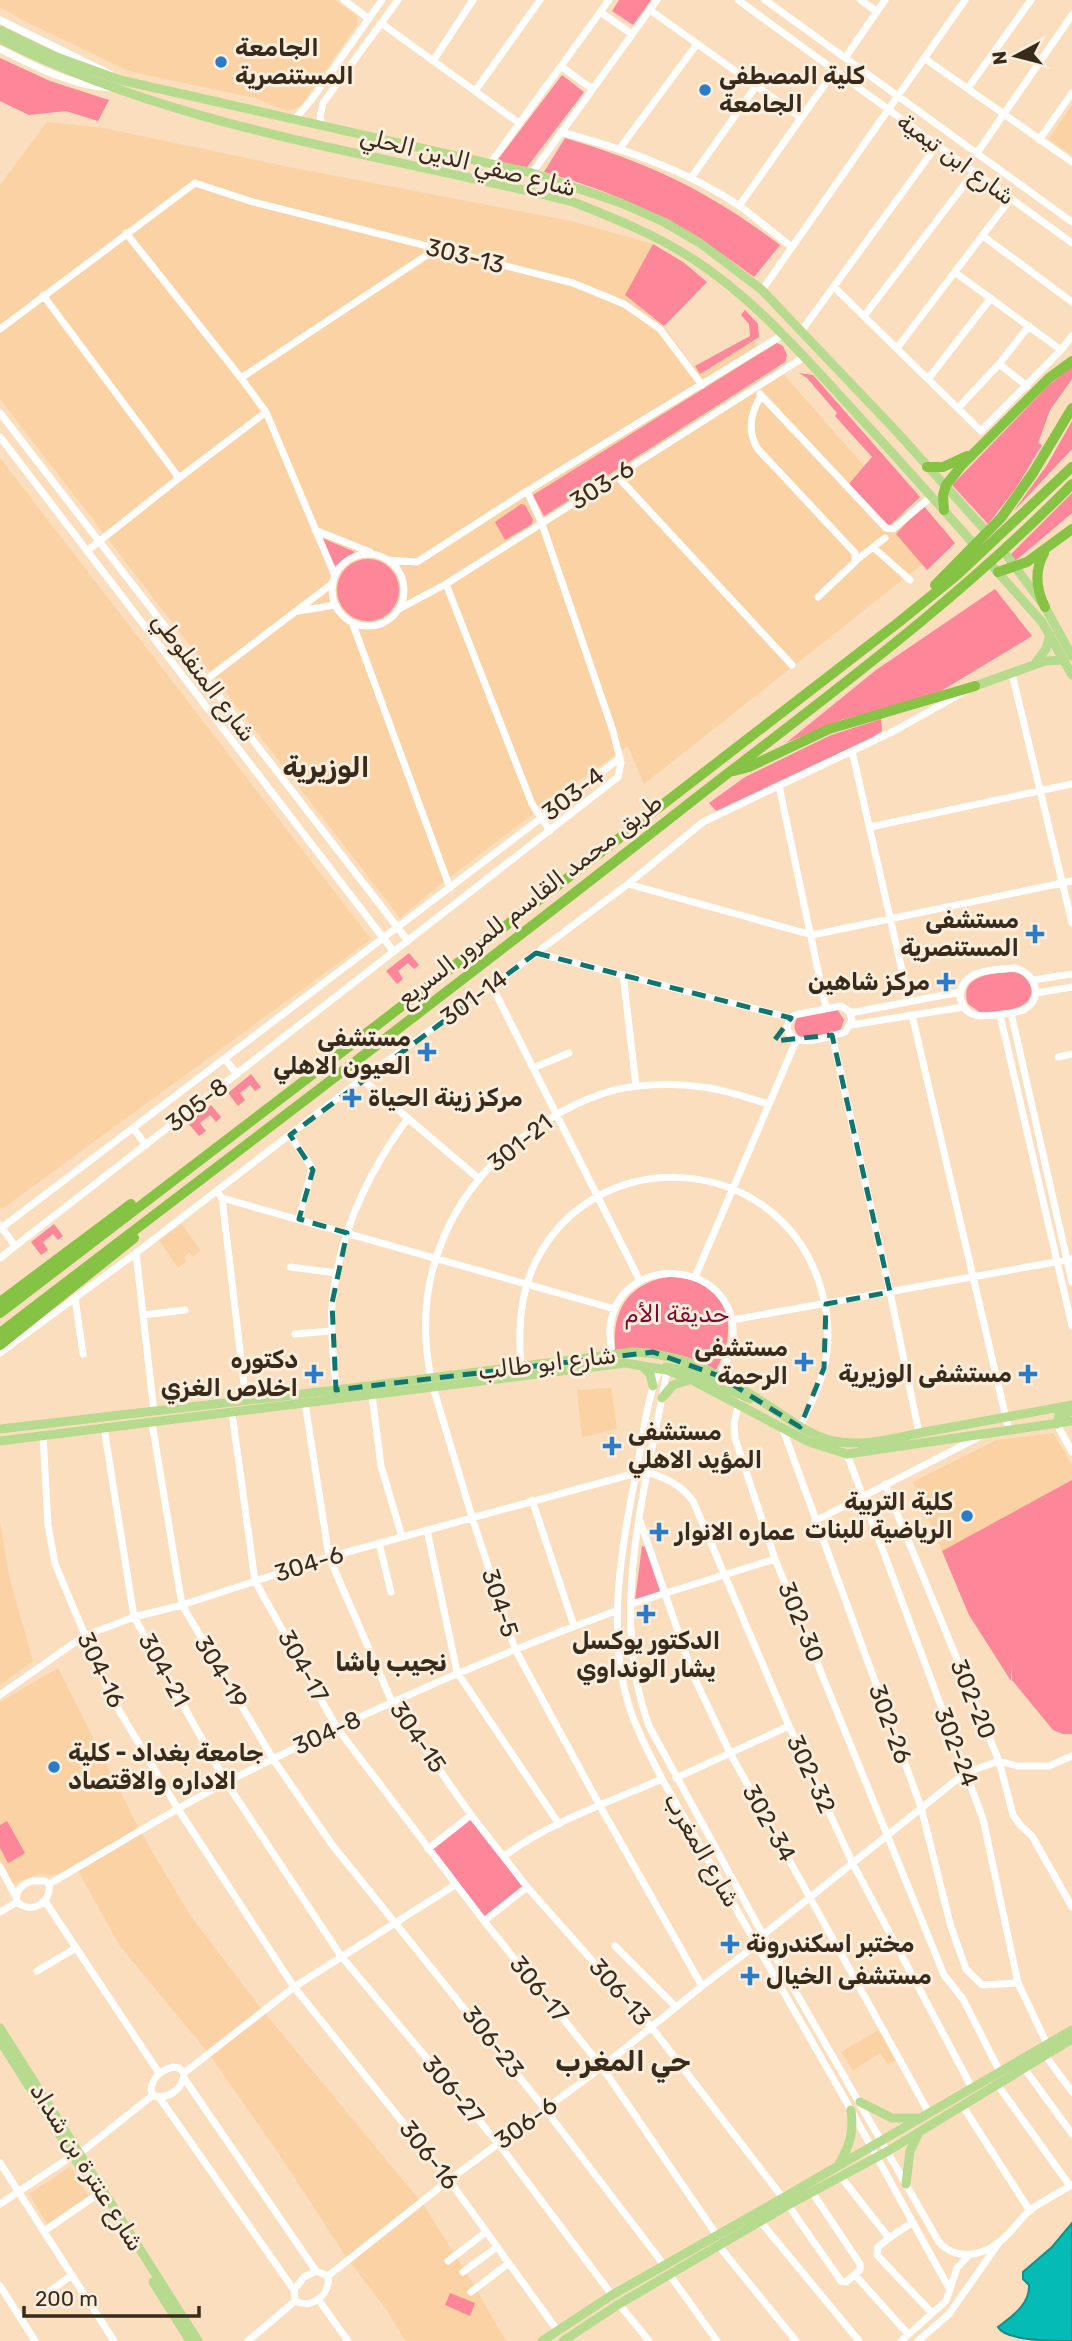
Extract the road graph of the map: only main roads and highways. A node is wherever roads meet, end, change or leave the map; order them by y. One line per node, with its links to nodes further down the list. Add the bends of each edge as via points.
1 (0, 30): 3 (main road)
2 (0, 38): 3 (main road)
3 (67, 65): 4 (main road, شارع صفي الدين الحلي); 5 (main road, شارع صفي الدين الحلي, via 114,88 165,105)
4 (443, 153): 5 (main road); 8 (main road, شارع صفي الدين الحلي, via 532,173 621,203 700,243 762,290)
5 (440, 171): 9 (main road, شارع صفي الدين الحلي, via 573,202 692,258 784,334)
6 (1072, 361): 10 (highway)
7 (1069, 413): 24 (highway, via 1001,519)
8 (897, 432): 9 (main road); 11 (main road, شارع صفي الدين الحلي)
9 (884, 443): 15 (main road, شارع صفي الدين الحلي)
10 (980, 445): 11 (highway, via 952,464); 14 (highway)
11 (928, 467): 14 (main road, شارع صفي الدين الحلي)
12 (1072, 467): 24 (highway, طريق محمد القاسم للمرور السريع, via 957,575)
13 (1072, 484): 30 (highway, طريق محمد القاسم للمرور السريع, via 967,584)
14 (946, 485): 15 (highway); 16 (main road, شارع صفي الدين الحلي)
15 (944, 510): 18 (main road, شارع صفي الدين الحلي)
16 (984, 529)
17 (1072, 530): 19 (highway)
18 (972, 542)
19 (1047, 548): 21 (highway); 23 (highway, via 1037,577)
20 (1007, 556): 21 (main road)
21 (1017, 567): 22 (highway); 23 (main road)
22 (996, 570): 25 (main road)
23 (1045, 607): 25 (main road); 26 (main road)
24 (899, 622): 31 (highway, طريق محمد القاسم للمرور السريع, via 386,1019)
25 (1050, 634): 26 (main road); 27 (main road, via 1046,649)
26 (1068, 658): 27 (main road); 28 (main road)
27 (1032, 665): 29 (main road)
28 (1072, 675)
29 (975, 686): 30 (highway, via 829,729)
30 (728, 773): 32 (highway, طريق محمد القاسم للمرور السريع)
31 (2, 1308)
32 (17, 1326): 33 (highway, طريق محمد القاسم للمرور السريع); 34 (highway)
33 (0, 1333)
34 (0, 1345)
35 (653, 1352): 37 (main road); 39 (main road, شارع ابو طالب, via 612,1353); 42 (main road, شارع ابو طالب, via 696,1364)
36 (641, 1364): 37 (main road, شارع ابو طالب); 39 (main road, شارع ابو طالب); 40 (main road)
37 (665, 1368): 38 (main road, شارع ابو طالب); 42 (main road, via 688,1371)
38 (692, 1380): 41 (main road, via 673,1385); 46 (main road, شارع ابو طالب, via 820,1447 847,1454)
39 (432, 1382): 47 (main road, شارع ابو طالب); 48 (main road, شارع ابو طالب, via 372,1395)
40 (653, 1386)
41 (662, 1398)
42 (765, 1404): 43 (main road, شارع ابو طالب, via 821,1437 850,1443)
43 (1072, 1405)
44 (1072, 1411): 46 (main road, via 1059,1415)
45 (1072, 1421): 46 (main road, شارع ابو طالب)
46 (1057, 1424)
47 (0, 1430)
48 (0, 1441)
49 (0, 2028): 57 (main road, شارع عنترة بن شداد)
50 (1072, 2030): 55 (main road)
51 (1072, 2039): 56 (main road)
52 (0, 2041): 57 (main road, شارع عنترة بن شداد)
53 (860, 2102): 55 (main road, via 891,2118)
54 (851, 2110): 58 (main road, via 853,2134)
55 (925, 2115): 58 (main road)
56 (919, 2131): 59 (main road, via 910,2151); 60 (main road, via 812,2192)
57 (75, 2155): 62 (main road, شارع عنترة بن شداد); 63 (main road, شارع عنترة بن شداد)
58 (838, 2165): 60 (main road)
59 (906, 2184)
60 (785, 2202): 61 (main road); 64 (main road, via 716,2234)
61 (565, 2340)
62 (190, 2341)
63 (198, 2341)
64 (542, 2341)

